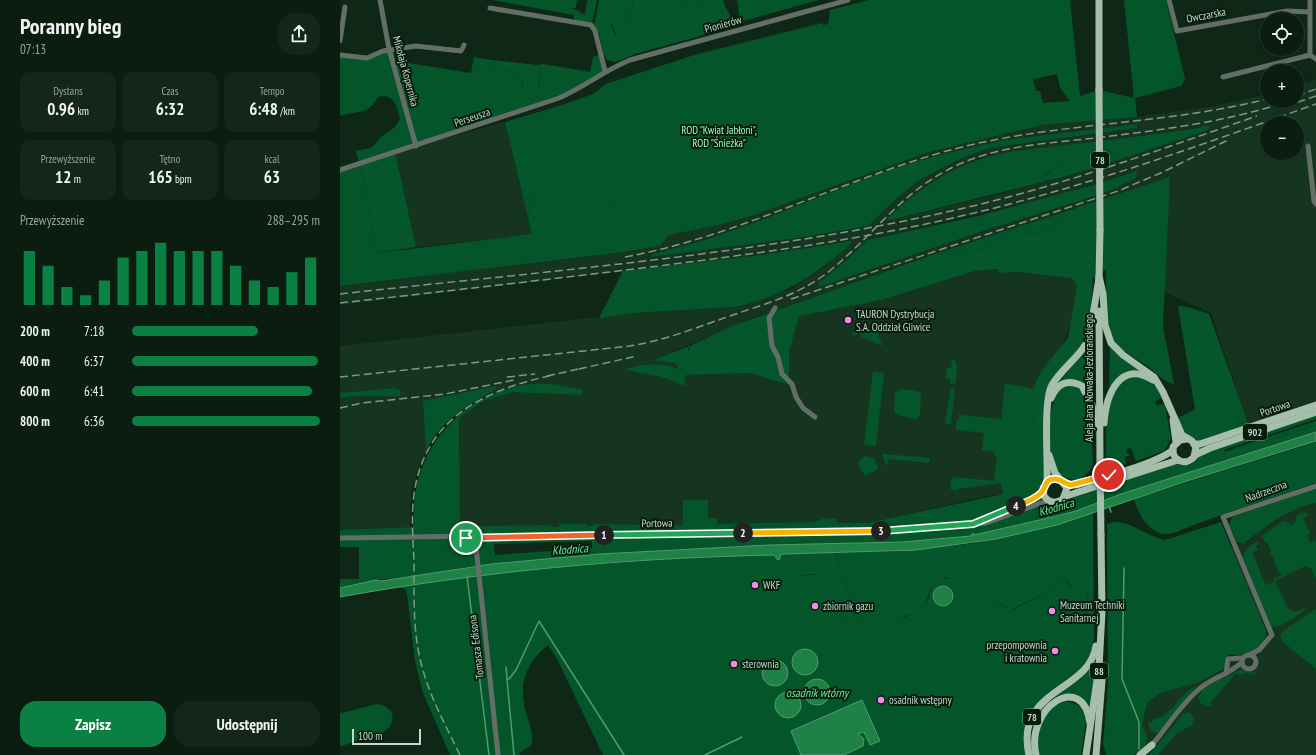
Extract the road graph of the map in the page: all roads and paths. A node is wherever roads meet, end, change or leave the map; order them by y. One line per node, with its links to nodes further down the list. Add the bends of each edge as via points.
1 (380, 0): 11 (street, Mikołaja Kopernika)
2 (848, 0): 15 (street, Pionierów, via 630,60)
3 (1099, 0): 21 (main road, Aleja Jana Nowaka-Jeziorańskiego / 78, bridge)
4 (1169, 0): 8 (street, Owczarska, via 1177,31 1288,11)
5 (1310, 0): 8 (street)
6 (345, 7): 9 (street)
7 (490, 8): 15 (street, via 591,25 595,31)
8 (1310, 12): 13 (street)
9 (340, 41)
10 (464, 45): 11 (street, via 462,52 416,46)
11 (389, 50): 12 (street, via 367,58); 17 (street, Mikołaja Kopernika)
12 (340, 55)
13 (1310, 55): 14 (street); 16 (street)
14 (1316, 59)
15 (605, 71): 17 (street, Perseusza, via 559,98)
16 (1223, 76)
17 (416, 146): 19 (street, Perseusza)
18 (1308, 146): 20 (street)
19 (340, 170)
20 (1316, 204)
21 (1099, 276): 23 (main road, via 1108,338 1117,350 1147,370); 24 (main road, via 1089,340 1053,383); 35 (main road, Aleja Jana Nowaka-Jeziorańskiego / 78)
22 (775, 308): 28 (street, via 769,318 772,346 778,357 779,366 782,374 792,384 803,408)
23 (1159, 384): 27 (main road); 35 (main road, via 1137,374 1120,379 1107,404)
24 (1049, 402): 32 (main road); 35 (main road, via 1062,384 1071,382 1082,386 1093,410)
25 (1316, 405): 31 (main road, Portowa / 902)
26 (1316, 412): 34 (main road, Portowa / 902)
27 (1172, 416): 29 (main road, via 1182,435); 30 (main road)
28 (815, 417)
29 (1187, 439): 30 (main road); 31 (main road)
30 (1176, 442): 33 (main road)
31 (1194, 444): 34 (main road)
32 (1047, 449): 37 (main road); 38 (main road)
33 (1172, 450): 36 (main road); 39 (main road, via 1162,458 1076,485)
34 (1196, 455): 36 (main road, 902, via 1189,461)
35 (1100, 460): 47 (main road, Aleja Jana Nowaka-Jeziorańskiego / 78, bridge)
36 (1178, 460): 42 (main road, 902)
37 (1059, 479): 38 (main road); 39 (main road)
38 (1047, 481): 41 (main road)
39 (1065, 484): 42 (main road)
40 (1316, 486): 48 (street, Nadrzeczna, via 1301,489 1223,518 1272,635)
41 (1043, 492): 43 (main road); 44 (street, Portowa, via 1031,500)
42 (1066, 496): 43 (main road, 902, via 1060,501)
43 (1051, 502): 44 (street, Portowa, via 1041,503 991,522)
44 (973, 524): 46 (street, Portowa, via 878,531)
45 (340, 538): 46 (street, Portowa)
46 (475, 538): 58 (street, Tomasza Edisona)
47 (1102, 612): 55 (main road, 78, via 1104,652); 56 (main road, Aleja Jana Nowaka-Jeziorańskiego / 88, via 1099,667); 59 (main road, 78, via 1091,663 1049,696 1036,711 1028,728)
48 (1259, 650): 49 (street); 51 (street)
49 (1249, 655): 50 (street); 51 (street, via 1254,657)
50 (1242, 660): 52 (street); 53 (street); 54 (street, via 1228,659)
51 (1256, 662): 53 (street, via 1253,668)
52 (1235, 669): 53 (street); 54 (street)
53 (1246, 669)
54 (1226, 673): 57 (street, via 1197,690)
55 (1100, 719): 62 (main road, 78); 63 (main road)
56 (1091, 731): 60 (main road, via 1084,705 1067,697 1056,700 1043,714 1037,727); 61 (main road, Aleja Jana Nowaka-Jeziorańskiego / 88)
57 (1152, 745): 64 (main road); 65 (main road)
58 (498, 755)
59 (1029, 755)
60 (1036, 755)
61 (1086, 755)
62 (1096, 755)
63 (1102, 755)
64 (1140, 755)
65 (1144, 755)

